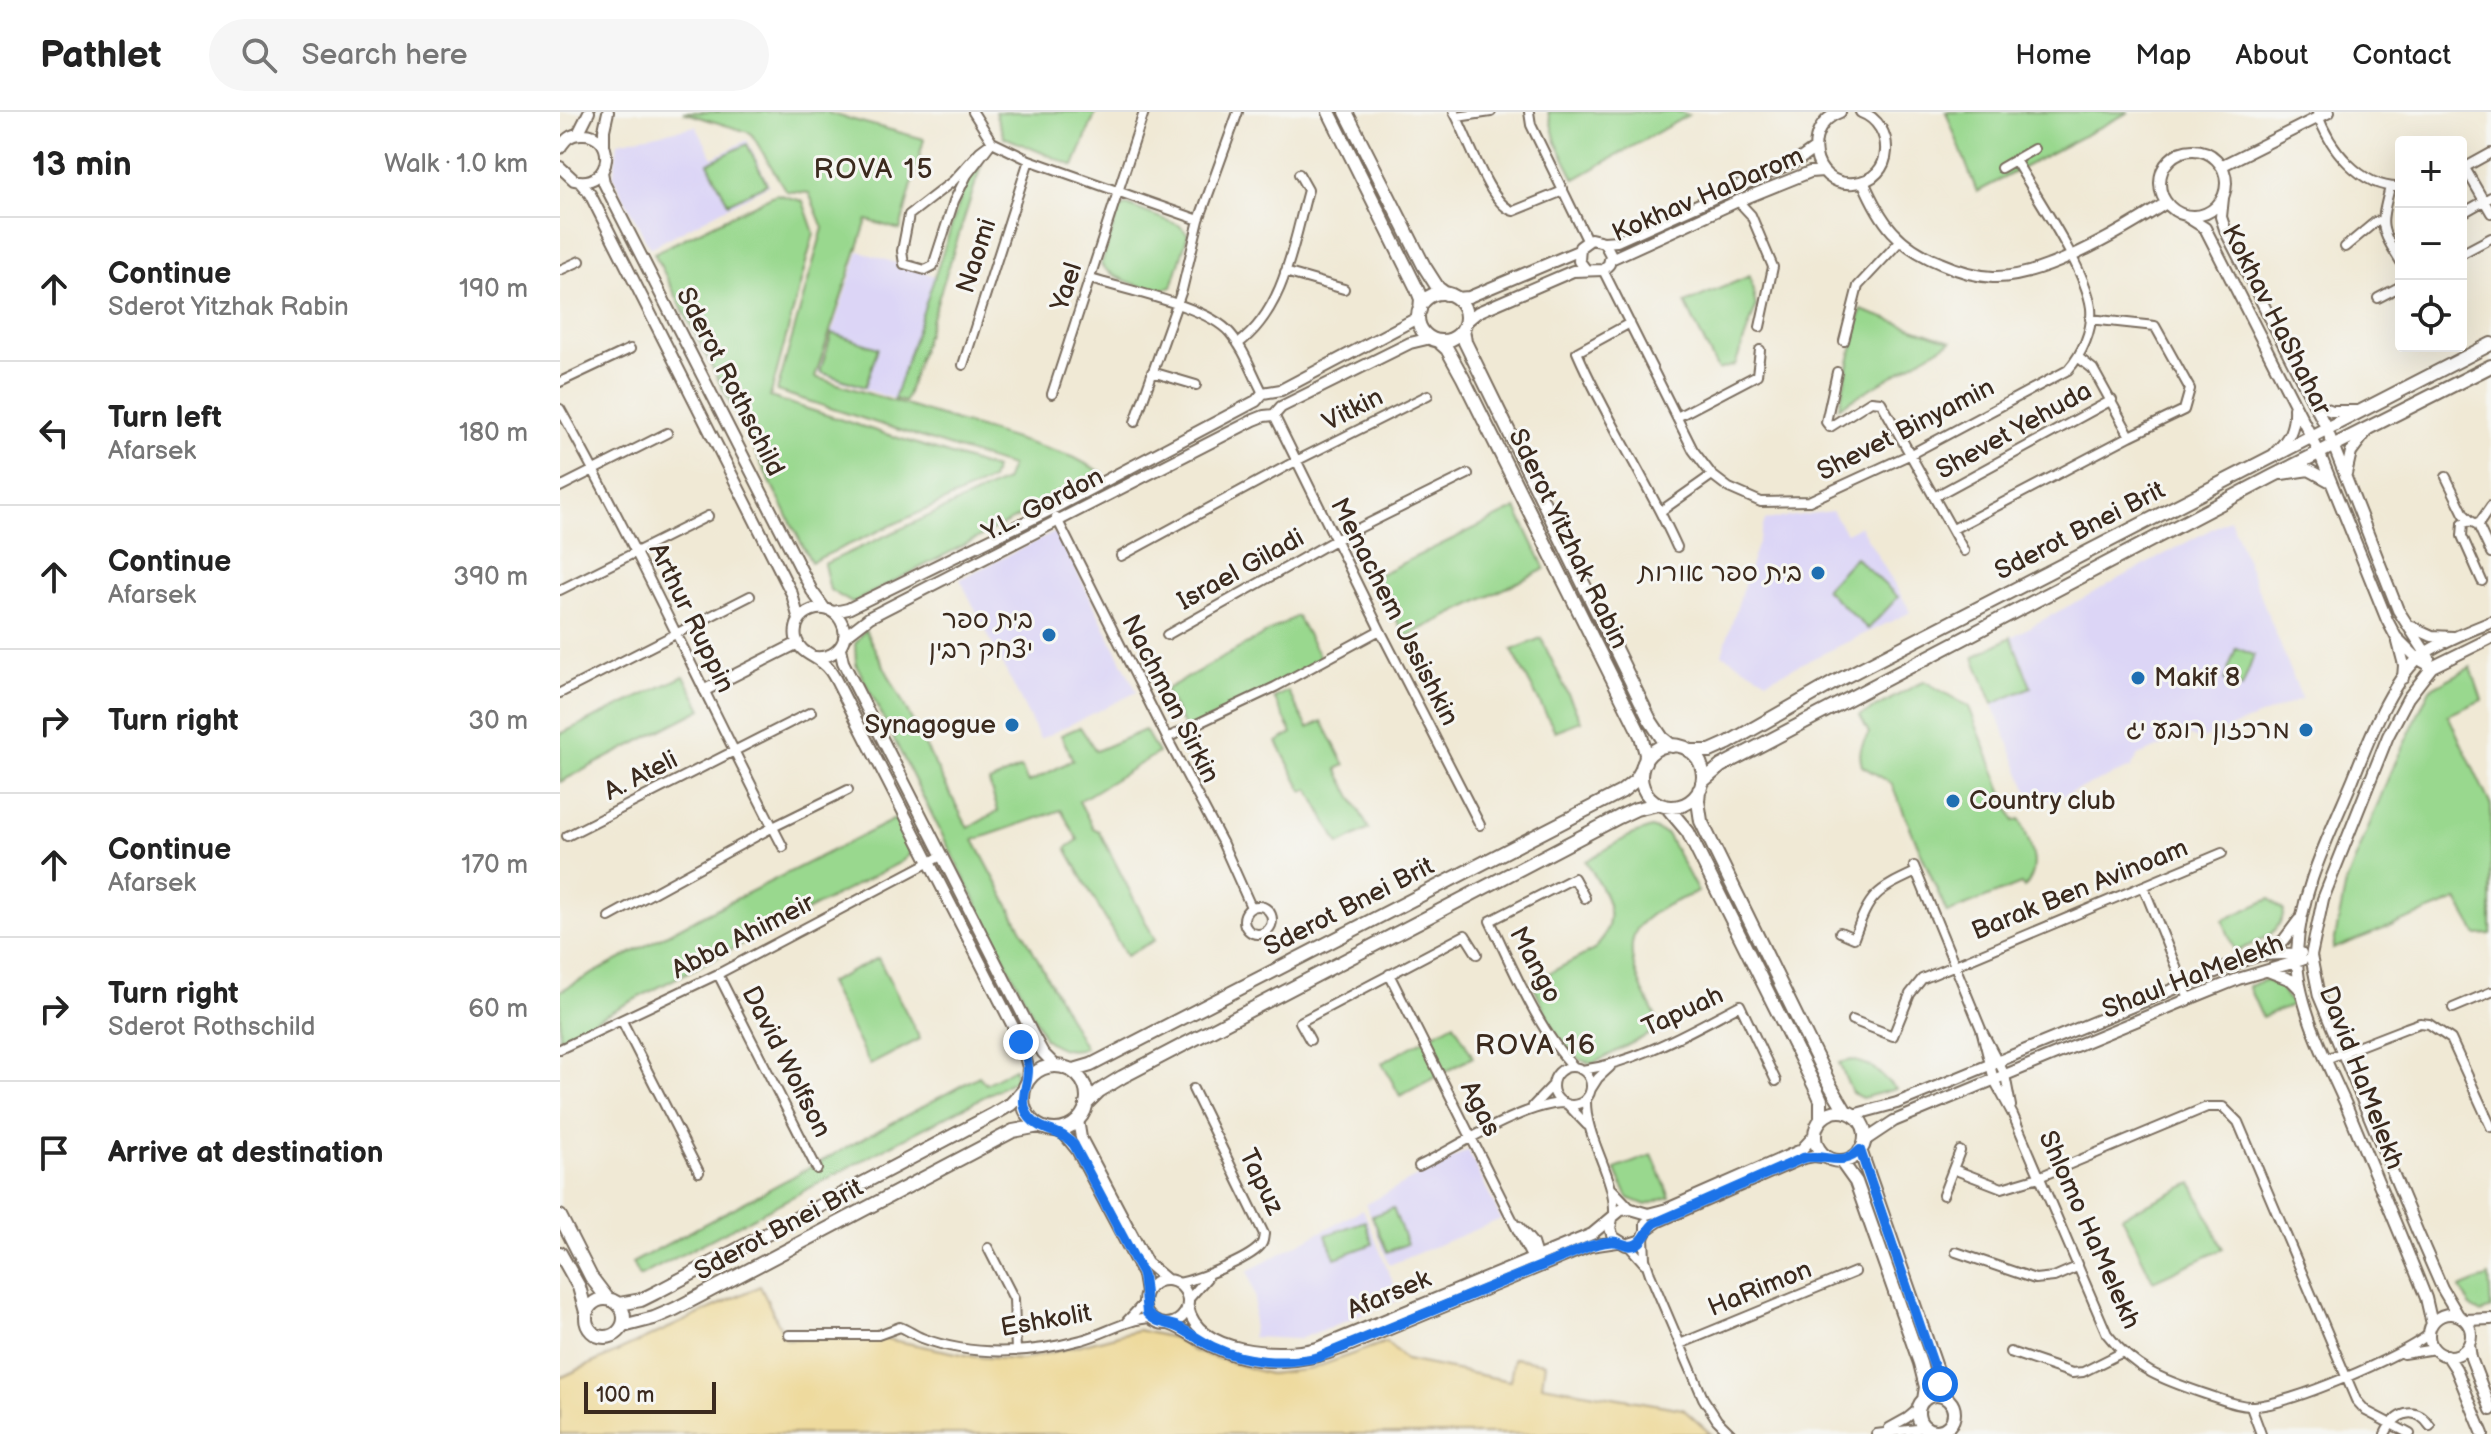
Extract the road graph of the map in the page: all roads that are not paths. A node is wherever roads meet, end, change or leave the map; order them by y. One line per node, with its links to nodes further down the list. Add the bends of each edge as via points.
1 (589, 112): 15 (street)
2 (608, 112): 18 (street)
3 (973, 112): 16 (street)
4 (1144, 112): 37 (street, Yael)
5 (1238, 112): 47 (street)
6 (1329, 112): 70 (main road, via 1417,289)
7 (1346, 112): 67 (main road, via 1424,266 1438,288)
8 (1491, 112): 13 (street)
9 (1529, 112): 36 (street)
10 (1861, 112): 32 (street, via 1875,119 1887,140 1883,165)
11 (2329, 112): 14 (street)
12 (1835, 113): 19 (street, via 1818,129)
13 (1456, 114): 36 (street, via 1506,210)
14 (2318, 115): 24 (street); 34 (street, via 2350,166)
15 (578, 134): 17 (street); 18 (street, via 593,136)
16 (992, 142): 16 (street, via 909,215 904,264 925,270 933,266 954,201); 22 (street)
17 (561, 144)
18 (604, 146): 29 (street)
19 (1814, 149): 28 (street); 52 (street, Kokhav HaDarom, via 1617,241)
20 (2034, 149): 23 (street)
21 (2491, 153): 26 (street)
22 (1029, 160): 37 (street); 82 (street, Naomi)
23 (2015, 160): 27 (street); 57 (street)
24 (2221, 166): 39 (street); 42 (street, via 2201,151 2176,154 2162,171)
25 (560, 167): 33 (street)
26 (2467, 167)
27 (2001, 168)
28 (1823, 171): 32 (street, via 1844,183); 38 (street, Kokhav HaDarom)
29 (602, 172): 33 (street); 134 (street, Sderot Rothschild, via 812,591)
30 (1299, 174): 63 (street, via 1308,190)
31 (2467, 174): 40 (street)
32 (1863, 181): 51 (street)
33 (580, 182): 135 (street, Sderot Rothschild, via 792,594)
34 (2390, 187): 35 (street); 48 (street)
35 (2395, 187)
36 (1563, 191): 50 (street)
37 (1117, 192): 47 (street); 64 (street, Yael)
38 (1753, 195): 41 (street, Kokhav HaDarom); 45 (street)
39 (2223, 198): 46 (street, via 2207,213); 93 (street, Kokhav HaShahar, via 2226,232)
40 (2487, 199): 43 (street); 44 (street)
41 (1738, 201): 45 (street); 58 (street, Kokhav HaDarom)
42 (2166, 203): 46 (street); 57 (street)
43 (2467, 211)
44 (2491, 213)
45 (1751, 215): 74 (street, via 1773,267)
46 (2186, 216): 92 (street, Kokhav HaShahar, via 2205,228)
47 (1199, 220): 69 (street)
48 (2381, 221): 53 (street); 56 (street)
49 (2491, 238): 55 (street)
50 (1587, 240): 52 (street); 54 (street)
51 (1900, 241): 57 (street, via 1916,254 1954,269 1995,277); 76 (street, via 1858,286)
52 (1604, 242): 58 (street)
53 (2345, 247)
54 (1578, 251): 60 (street); 67 (street, via 1469,297)
55 (2467, 251)
56 (2395, 253)
57 (2070, 256): 71 (street, via 2090,303)
58 (1611, 259): 62 (street)
59 (580, 261): 61 (street)
60 (1585, 269): 62 (street); 73 (street, via 1478,312)
61 (560, 270)
62 (1603, 270): 72 (street, Shevet Binyamin)
63 (1285, 272): 65 (street); 77 (street, via 1264,320)
64 (1091, 279): 69 (street); 88 (street, Yael)
65 (1344, 289)
66 (2395, 289): 68 (street)
67 (1451, 296): 70 (main road, via 1433,295); 73 (main road, via 1464,308)
68 (2378, 298)
69 (1176, 305): 77 (street, via 1217,322); 84 (street)
70 (1419, 314): 75 (main road, via 1422,330); 89 (street, Y.L. Gordon)
71 (2090, 319): 81 (street); 103 (street, via 2155,326 2190,389 2184,410)
72 (1630, 323): 97 (street, Shevet Binyamin); 120 (street, via 1577,352)
73 (1464, 325): 75 (main road, via 1453,339); 154 (main road, Sderot Yitzhak Rabin, via 1465,342 1650,720)
74 (1760, 327)
75 (1435, 340): 96 (street, Y.L. Gordon, via 1410,343); 157 (main road, Sderot Yitzhak Rabin, via 1447,349 1463,378 1641,736)
76 (1844, 341)
77 (1238, 344): 89 (street)
78 (2491, 344): 95 (main road, Sderot Bnei Brit)
79 (630, 349): 86 (street)
80 (1760, 350): 97 (street, via 1757,375)
81 (2079, 358): 91 (street, Shevet Yehuda, via 2093,369); 106 (street, Shevet Binyamin, via 2068,370)
82 (963, 365)
83 (2491, 366): 100 (main road, Sderot Bnei Brit)
84 (1152, 372): 87 (street); 98 (street)
85 (1837, 372): 106 (street, Shevet Yehuda, via 1826,422 1830,427 1871,401 1881,402)
86 (560, 382)
87 (1196, 385)
88 (1052, 394)
89 (1265, 395): 96 (street, via 1280,399); 96 (street, via 1257,408); 119 (street, Y.L. Gordon)
90 (1428, 395): 108 (street, Vitkin)
91 (2112, 400): 103 (street, Shevet Yehuda); 117 (street, Shevet Yehuda)
92 (2293, 402): 102 (street, Kokhav HaShahar); 107 (street, via 2292,429)
93 (2314, 404): 95 (street, via 2332,411); 99 (street, Kokhav HaShahar)
94 (560, 409): 109 (street, Arthur Ruppin)
95 (2361, 411): 99 (main road, Sderot Bnei Brit)
96 (1273, 413): 108 (street, Menachem Ussishkin); 122 (street, Y.L. Gordon)
97 (1677, 417): 111 (street, Shevet Binyamin)
98 (1135, 422)
99 (2326, 427): 102 (main road, Sderot Bnei Brit); 104 (street, Kokhav HaShahar)
100 (2368, 430): 104 (main road, Sderot Bnei Brit); 113 (street, via 2351,452)
101 (667, 433): 109 (street)
102 (2311, 435): 105 (street, Kokhav HaShahar); 107 (main road, Sderot Bnei Brit)
103 (2130, 436): 124 (street)
104 (2333, 446): 105 (main road, Sderot Bnei Brit); 113 (street, Kokhav HaShahar)
105 (2319, 452): 112 (main road, Sderot Bnei Brit); 115 (street, Kokhav HaShahar)
106 (1911, 454): 111 (street, Shevet Binyamin, via 1809,501 1761,502); 117 (street, Shevet Yehuda)
107 (2272, 456): 156 (main road, Sderot Bnei Brit, via 1728,743 1710,751)
108 (1296, 461): 125 (street, Menachem Ussishkin); 130 (street, Vitkin)
109 (594, 469): 116 (street); 127 (street, Arthur Ruppin)
110 (1468, 474): 125 (street, Israel Giladi)
111 (1712, 475): 120 (street)
112 (2273, 476): 115 (street, via 2309,470); 158 (main road, Sderot Bnei Brit, via 1741,755)
113 (2345, 476): 137 (street, Kokhav HaShahar)
114 (2446, 477): 123 (street)
115 (2333, 483): 141 (street, Kokhav HaShahar)
116 (560, 487)
117 (1934, 497): 124 (street, Shevet Yehuda)
118 (2491, 506): 123 (street)
119 (1052, 509): 122 (street, Nachman Sirkin); 134 (street, Y.L. Gordon, via 848,609)
120 (1661, 511): 126 (street)
121 (708, 516): 127 (street)
122 (1058, 522): 144 (street, Y.L. Gordon, via 870,617); 153 (street, Nachman Sirkin)
123 (2474, 523): 129 (street); 131 (street, via 2463,523 2462,536)
124 (1953, 529): 128 (street, Shevet Yehuda)
125 (1335, 540): 138 (street, Menachem Ussishkin); 140 (street, Israel Giladi)
126 (1677, 547)
127 (637, 551): 132 (street); 139 (street, Arthur Ruppin)
128 (1964, 551)
129 (2491, 553)
130 (1121, 556)
131 (2482, 581)
132 (560, 590)
133 (750, 596): 139 (street)
134 (829, 611): 135 (street, via 810,610); 144 (street, via 843,623)
135 (799, 620): 145 (street)
136 (2491, 622): 142 (street, David HaMelekh)
137 (2406, 624): 142 (street, via 2432,636); 146 (street, Kokhav HaShahar)
138 (1380, 630): 153 (street); 161 (street, Menachem Ussishkin)
139 (676, 632): 150 (street, Arthur Ruppin); 151 (street)
140 (1167, 635)
141 (2396, 637): 146 (street); 149 (street)
142 (2455, 637): 146 (street, David HaMelekh)
143 (2491, 638): 148 (street, David HaMelekh)
144 (842, 642): 147 (street, via 829,656); 166 (street, via 843,662)
145 (798, 643): 147 (street); 150 (street)
146 (2422, 655): 148 (street); 149 (street, David HaMelekh)
147 (815, 657): 167 (street, via 833,675)
148 (2432, 667): 176 (street, David HaMelekh, via 2408,698 2369,778 2323,899)
149 (2403, 678): 171 (street, David HaMelekh, via 2377,722)
150 (705, 690): 155 (street, Arthur Ruppin)
151 (560, 693)
152 (811, 712): 155 (street, A. Ateli)
153 (1167, 738): 170 (street, Nachman Sirkin)
154 (1672, 746): 156 (main road); 157 (main road, via 1656,750)
155 (733, 751): 162 (street, Arthur Ruppin); 163 (street, A. Ateli)
156 (1689, 751): 158 (main road, via 1700,765)
157 (1643, 765): 160 (main road, via 1644,789); 196 (main road, Sderot Bnei Brit, via 1636,780 1621,792 1091,1065)
158 (1701, 786): 160 (main road, via 1686,804); 208 (main road, via 1701,821 1830,1085)
159 (848, 790): 162 (street)
160 (1663, 806): 205 (main road, Sderot Bnei Brit, via 1619,817 1122,1077); 209 (main road, via 1688,832 1817,1091)
161 (1480, 825)
162 (773, 827): 164 (street, Arthur Ruppin); 172 (street)
163 (567, 836)
164 (783, 847)
165 (2222, 853): 168 (street, Barak Ben Avinoam)
166 (941, 856): 167 (street, Abba Ahimeir); 196 (street, via 1043,1053)
167 (929, 862): 180 (street, Abba Ahimeir); 202 (street, via 1021,1042 1028,1067)
168 (2143, 886): 178 (street, Barak Ben Avinoam); 182 (street)
169 (1585, 898): 190 (street, Mango, via 1574,878 1490,921)
170 (1251, 907)
171 (2302, 915): 175 (street, via 2284,940); 177 (street, David HaMelekh)
172 (609, 917)
173 (1840, 932): 178 (street, Shlomo HaMelekh, via 1854,938 1873,896 1915,869)
174 (1477, 954): 181 (street, via 1465,935)
175 (2260, 955): 177 (street, Shaul HaMelekh); 182 (street, Shaul HaMelekh)
176 (2311, 956): 177 (street, Shaul HaMelekh); 192 (street, David HaMelekh, via 2319,996)
177 (2297, 957): 179 (street, Shaul HaMelekh); 183 (street, David HaMelekh)
178 (1954, 964): 187 (street, Barak Ben Avinoam, via 1916,984 1893,1036); 194 (street, Shlomo HaMelekh)
179 (2266, 970): 183 (street); 185 (street, Shaul HaMelekh)
180 (718, 974): 188 (street, Abba Ahimeir); 221 (street, David Wolfson)
181 (1389, 974): 189 (street, via 1300,1022); 216 (street, Agas)
182 (2183, 984): 185 (street); 194 (street, Shaul HaMelekh)
183 (2301, 990): 193 (street, David HaMelekh)
184 (2491, 992): 186 (street)
185 (2189, 999): 199 (street, Shaul HaMelekh)
186 (2453, 1008)
187 (1852, 1020)
188 (622, 1021): 191 (street, Abba Ahimeir); 223 (street)
189 (1310, 1040)
190 (1557, 1047): 197 (street, Mango); 198 (street, Mango)
191 (560, 1049)
192 (2343, 1052): 193 (street); 213 (street, via 2420,1023 2439,1029 2456,1047); 247 (street, David HaMelekh, via 2446,1296)
193 (2326, 1059): 252 (street, David HaMelekh, via 2431,1311)
194 (1994, 1063): 199 (street, Shlomo HaMelekh); 208 (street, Shaul HaMelekh, via 1897,1103)
195 (1611, 1066): 197 (street, Tapuah); 200 (street, Tapuah, via 1740,1005); 204 (street, Tapuah)
196 (1062, 1068): 202 (main road, via 1040,1070); 205 (main road, via 1083,1083)
197 (1578, 1069): 198 (street); 204 (street, via 1589,1079)
198 (1559, 1072): 201 (street)
199 (1999, 1078): 217 (street, Shaul HaMelekh, via 1894,1121); 224 (street, Shlomo HaMelekh)
200 (1776, 1081)
201 (1553, 1085): 206 (street, via 1557,1098); 207 (street)
202 (1026, 1086): 212 (main road, via 1027,1114); 243 (main road, Sderot Bnei Brit, via 1011,1104 655,1293 641,1300)
203 (1193, 1089): 238 (street, Tapuz, via 1264,1234 1259,1247)
204 (1588, 1094): 206 (street, via 1577,1104); 211 (street)
205 (1086, 1104): 210 (main road)
206 (1566, 1104): 207 (street); 211 (street)
207 (1530, 1110): 216 (street)
208 (1850, 1113): 209 (main road, via 1833,1112); 217 (main road, via 1862,1126)
209 (1821, 1119): 215 (main road)
210 (1078, 1120): 214 (main road); 241 (street, via 1081,1138 1147,1263)
211 (1587, 1125): 225 (street)
212 (1039, 1126): 214 (main road); 251 (main road, Sderot Bnei Brit, via 1013,1131 675,1309)
213 (2491, 1127)
214 (1054, 1130): 242 (street, via 1077,1150 1143,1275)
215 (1815, 1135): 219 (main road, via 1818,1149); 227 (street, via 1805,1147 1667,1209)
216 (1473, 1139): 220 (street); 236 (street, Agas, via 1528,1236)
217 (1862, 1146): 219 (main road, via 1855,1155); 263 (main road)
218 (1960, 1151): 222 (street)
219 (1835, 1159): 230 (street, via 1803,1158 1659,1221); 264 (main road, via 1856,1182 1920,1363 1926,1387)
220 (1419, 1166)
221 (817, 1169)
222 (1953, 1169): 224 (street, via 2002,1188); 226 (street)
223 (699, 1172)
224 (2039, 1177): 237 (street, Shlomo HaMelekh); 262 (street, via 2207,1107 2223,1107 2238,1122)
225 (1612, 1189): 227 (street); 229 (street)
226 (1943, 1195)
227 (1635, 1211): 229 (street, via 1621,1210); 230 (street, via 1645,1220)
228 (560, 1216): 243 (main road, via 591,1277)
229 (1613, 1218): 231 (street, via 1611,1231); 236 (street, Afarsek)
230 (1646, 1233): 232 (street); 240 (street)
231 (1617, 1242): 232 (street); 236 (street, Afarsek)
232 (1629, 1246): 240 (street)
233 (988, 1248): 257 (street, via 1014,1299)
234 (1956, 1252): 237 (street, via 2035,1279)
235 (560, 1253): 245 (main road)
236 (1536, 1261): 244 (street, Afarsek, via 1327,1345 1291,1353 1220,1341 1197,1326); 250 (street, Afarsek, via 1330,1353 1301,1360 1240,1356)
237 (2077, 1267): 259 (street, Shlomo HaMelekh)
238 (1214, 1272): 241 (street, Tapuz); 244 (street, Tapuz)
239 (1855, 1272): 255 (street, HaRimon)
240 (1650, 1274): 255 (street)
241 (1172, 1282): 242 (street, via 1153,1284); 244 (street, via 1185,1291)
242 (1146, 1298): 246 (street); 249 (street, Eshkolit)
243 (613, 1301): 245 (main road, via 596,1300); 251 (main road, via 625,1314)
244 (1188, 1304): 250 (street, via 1181,1318)
245 (586, 1312): 251 (main road, via 587,1324 599,1336 616,1334)
246 (1151, 1318): 249 (street, Eshkolit); 250 (street)
247 (2462, 1318): 248 (street); 252 (street, via 2440,1316); 254 (street)
248 (2491, 1321): 254 (street)
249 (1123, 1324): 257 (street, Eshkolit, via 1080,1341)
250 (1169, 1324)
251 (623, 1326)
252 (2431, 1329): 256 (street); 260 (street)
253 (789, 1335): 257 (street, Eshkolit, via 878,1335 900,1327 956,1347)
254 (2470, 1341): 261 (street, via 2460,1353); 266 (street)
255 (1680, 1344): 272 (street, via 1710,1411)
256 (2435, 1349): 260 (street); 261 (street)
257 (1016, 1351)
258 (2010, 1352): 259 (street, via 2072,1373)
259 (2121, 1353): 265 (street, Shlomo HaMelekh, via 2154,1376)
260 (2399, 1355): 262 (street)
261 (2447, 1355): 277 (street)
262 (2345, 1376): 265 (street, via 2279,1402); 268 (street, via 2366,1411)
263 (1947, 1399): 264 (main road, via 1933,1395); 267 (main road)
264 (1921, 1404): 270 (main road, via 1919,1419); 271 (street)
265 (2251, 1407): 274 (street)
266 (2491, 1410)
267 (1953, 1420): 270 (main road, via 1947,1428); 273 (main road)
268 (2390, 1422): 269 (street, via 2412,1412); 275 (street); 276 (street)
269 (2430, 1426)
270 (1932, 1431): 271 (street)
271 (1879, 1433)
272 (1731, 1434)
273 (1958, 1434)
274 (2261, 1434)
275 (2385, 1434)
276 (2410, 1434)
277 (2483, 1434)

